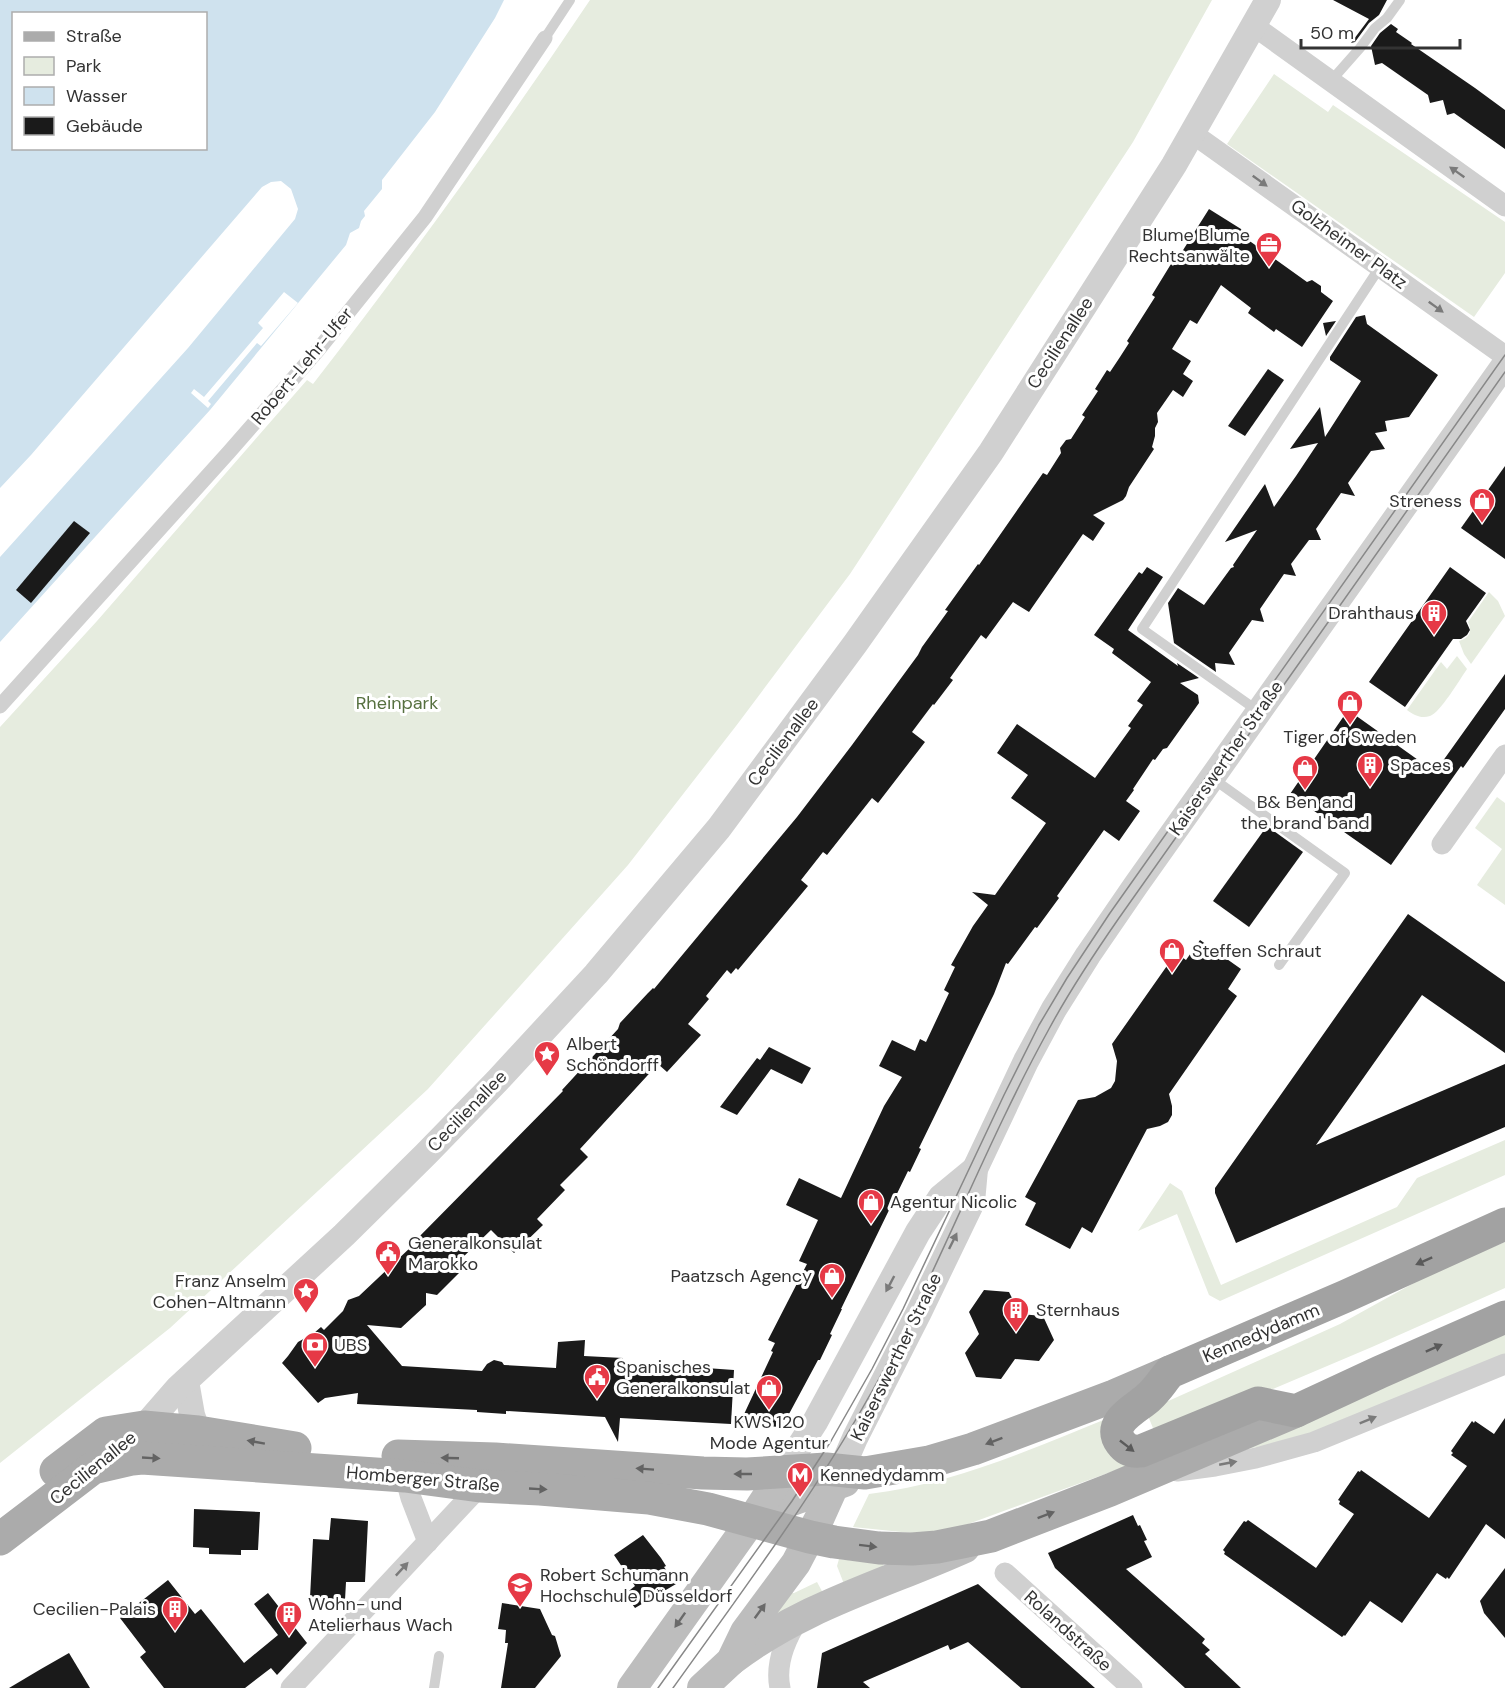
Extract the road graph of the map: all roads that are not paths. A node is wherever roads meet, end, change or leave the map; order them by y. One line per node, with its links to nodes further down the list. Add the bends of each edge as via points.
1 (570, 0): 5 (lane, Robert-Lehr-Ufer)
2 (1268, 0): 4 (street, Cecilienallee)
3 (1400, 0): 6 (lane)
4 (1254, 26): 6 (street); 7 (street, Cecilienallee)
5 (546, 38): 12 (street, Robert-Lehr-Ufer, via 425,217 318,350)
6 (1330, 82): 8 (street, one-way to 6)
7 (1192, 133): 9 (street, Golzheimer Platz, one-way to 9); 23 (street, Cecilienallee, via 991,452 719,828 596,974 497,1081 344,1235)
8 (1505, 206)
9 (1380, 267): 10 (street, Golzheimer Platz, one-way to 10); 13 (lane, via 1142,629)
10 (1505, 356)
11 (1505, 364): 13 (street, Kaiserswerther Straße)
12 (0, 706)
13 (1259, 712): 15 (street, Kaiserswerther Straße)
14 (1505, 755): 16 (street)
15 (1212, 778): 17 (lane, via 1346,873); 18 (street, Kaiserswerther Straße, via 1054,1009)
16 (1442, 844)
17 (1279, 965)
18 (975, 1169): 29 (street, Kaiserswerther Straße, one-way to 29, via 942,1197 924,1223 815,1422); 32 (street, Kaiserswerther Straße, one-way to 18, via 855,1438 972,1202)
19 (1505, 1224): 22 (highway, Kennedydamm, one-way to 22)
20 (1505, 1317): 24 (highway, one-way to 20)
21 (1505, 1364): 30 (street, one-way to 21, via 1226,1464 1314,1442)
22 (1170, 1372): 24 (highway, one-way to 24, via 1119,1423 1118,1438 1128,1449 1148,1449 1258,1403); 32 (main road, Kennedydamm, one-way to 32, via 974,1449 929,1462)
23 (182, 1385): 25 (street, Cecilienallee); 26 (street); 27 (street, Cecilienallee, via 135,1410)
24 (1296, 1411): 30 (main road)
25 (144, 1427): 26 (main road, Homberger Straße); 27 (main road, Homberger Straße); 28 (street, Cecilienallee)
26 (198, 1432): 29 (main road, Homberger Straße, one-way to 26, via 703,1473 375,1455 289,1448)
27 (106, 1433): 34 (main road, Cecilienallee)
28 (93, 1468): 31 (main road, Homberger Straße, one-way to 31, via 142,1458); 38 (main road, Cecilienallee)
29 (783, 1472): 32 (main road, Homberger Straße, via 826,1469); 35 (main road)
30 (1150, 1474): 36 (main road, one-way to 30)
31 (405, 1476): 33 (main road, Homberger Straße); 39 (street)
32 (846, 1477): 35 (main road); 37 (main road, Kaiserswerther Straße)
33 (480, 1486): 35 (main road, Homberger Straße, one-way to 35, via 649,1498); 39 (street)
34 (0, 1514)
35 (751, 1521): 37 (main road, Homberger Straße); 46 (main road, one-way to 46)
36 (991, 1536): 37 (main road, one-way to 36, via 912,1549); 41 (main road)
37 (810, 1537): 43 (main road, Kaiserswerther Straße, one-way to 37, via 745,1632 796,1563)
38 (0, 1539)
39 (428, 1542): 44 (street, one-way to 39)
40 (1005, 1573): 49 (street, Rolandstraße)
41 (800, 1617): 43 (main road, via 766,1635); 48 (street, via 781,1656)
42 (439, 1656): 45 (lane)
43 (731, 1661): 47 (main road, Kaiserswerther Straße)
44 (291, 1688)
45 (434, 1688)
46 (632, 1688)
47 (702, 1688)
48 (780, 1688)
49 (1132, 1688)

